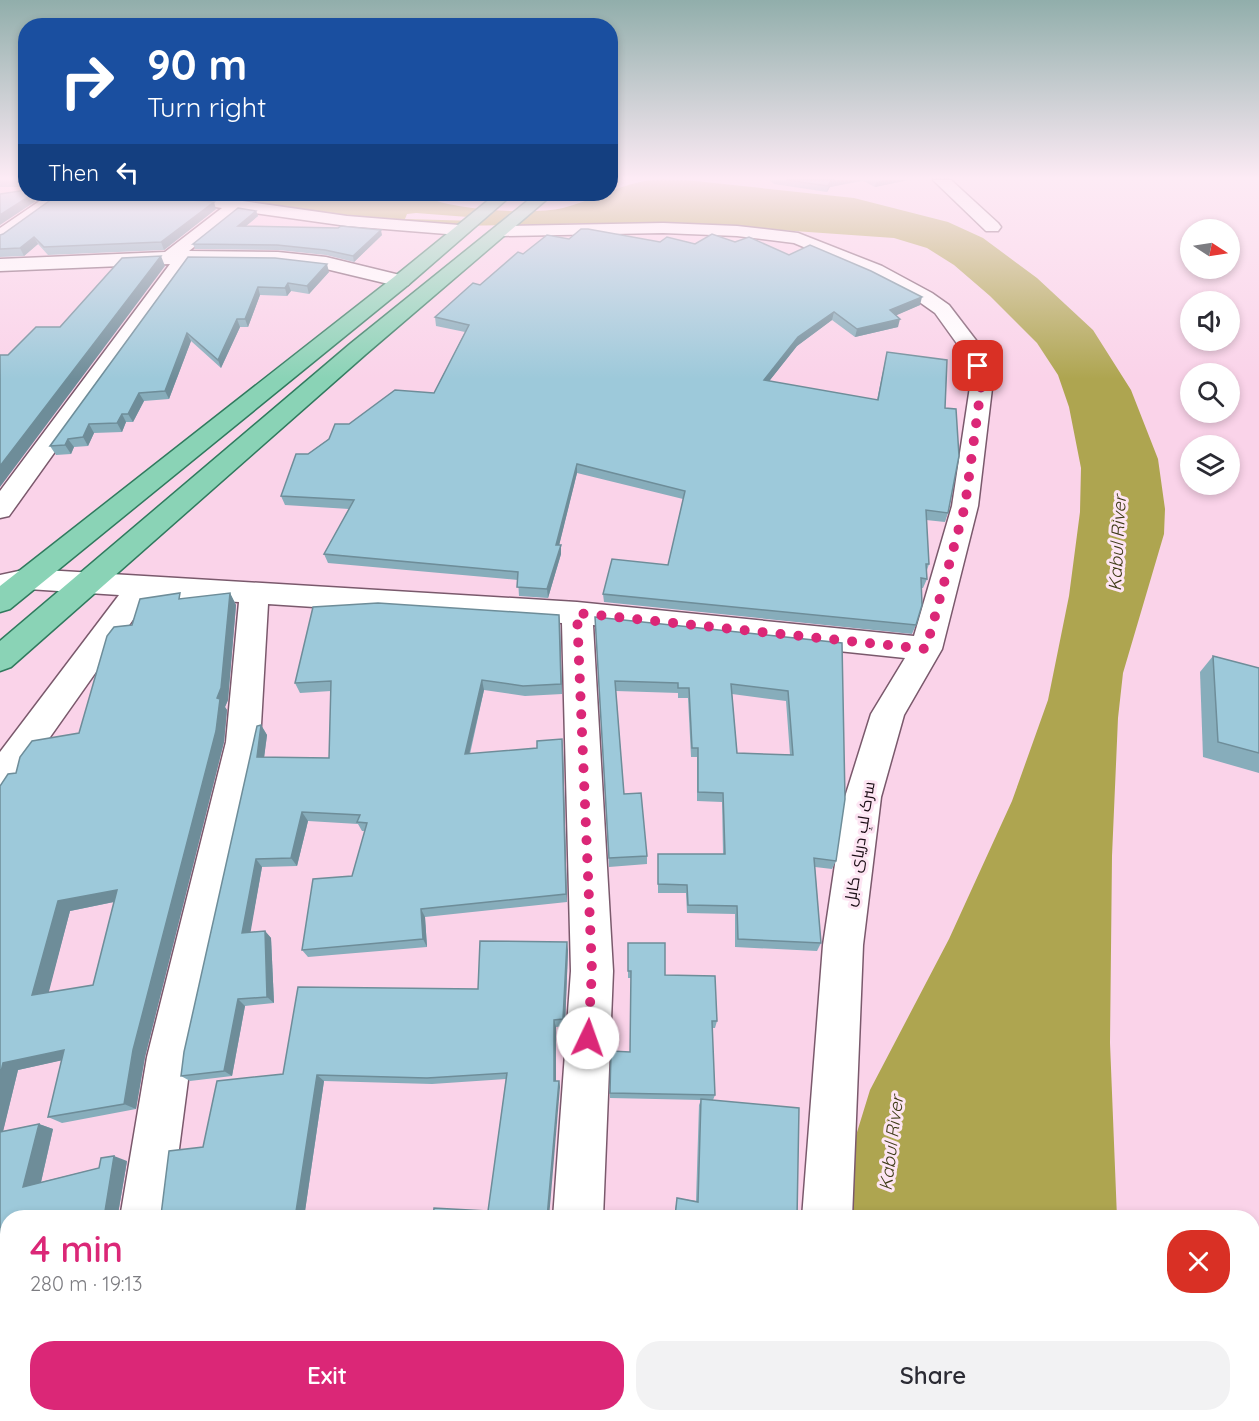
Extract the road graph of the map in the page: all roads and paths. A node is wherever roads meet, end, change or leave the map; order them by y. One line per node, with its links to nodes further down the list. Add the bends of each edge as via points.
1 (190, 246): 5 (street)
2 (441, 246): 7 (main road)
3 (483, 246): 10 (main road)
4 (818, 246): 16 (street, سرک لبِ دریای کابل, via 875,270 942,309 974,352 982,380 965,506)
5 (177, 258): 6 (street); 7 (street, via 278,258 326,263); 8 (street)
6 (0, 265)
7 (401, 281): 9 (main road)
8 (0, 510)
9 (28, 579): 10 (street); 11 (street); 14 (main road)
10 (90, 583): 12 (street); 17 (main road)
11 (0, 585)
12 (140, 587): 13 (street); 18 (street)
13 (254, 594): 15 (street); 19 (street, via 243,742 169,1057)
14 (0, 602)
15 (577, 613): 16 (street); 20 (street, via 592,971)
16 (926, 649): 21 (street, سرک لبِ دریای کابل, via 888,714 863,797 843,945)
17 (0, 659)
18 (0, 783)
19 (147, 1210)
20 (578, 1210)
21 (827, 1210)

